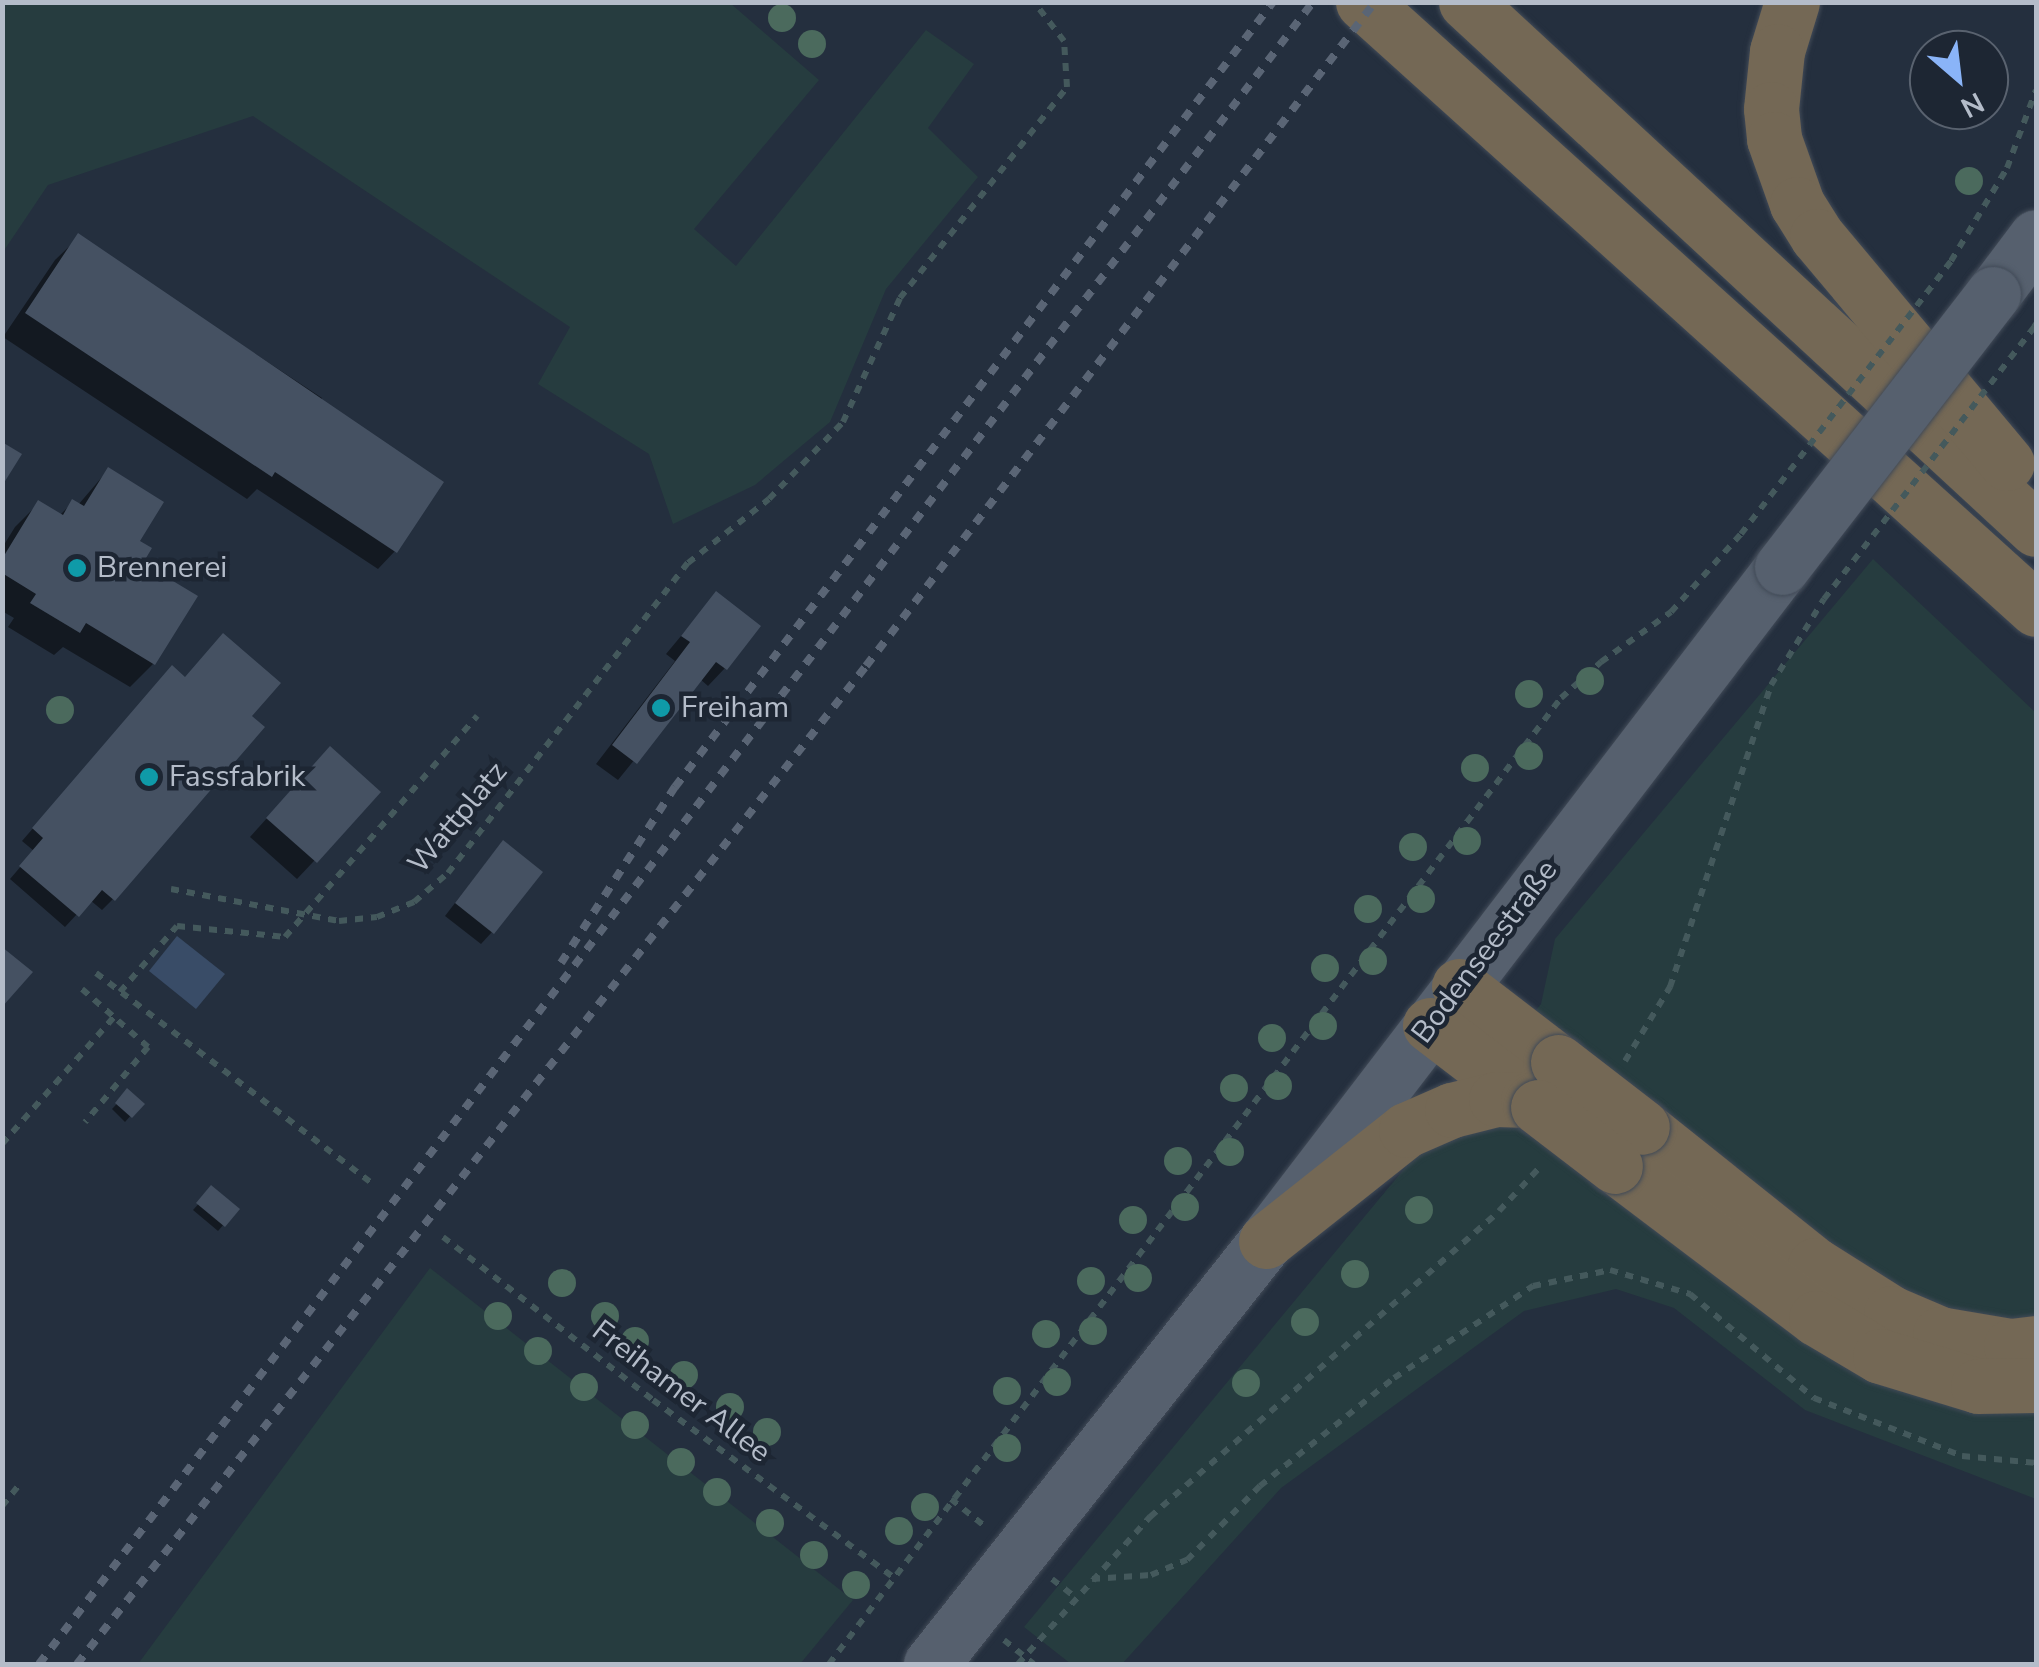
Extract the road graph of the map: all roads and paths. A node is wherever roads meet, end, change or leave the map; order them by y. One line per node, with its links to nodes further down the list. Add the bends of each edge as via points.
1 (1034, 2): 14 (path, Wattplatz, via 1064,41 1067,86 900,298 843,422 769,499 688,564 448,873 414,902 377,917 338,922)
2 (1363, 2): 11 (highway)
3 (1466, 2): 9 (highway)
4 (1792, 2): 8 (highway, via 1776,50 1771,109 1774,139 1797,204)
5 (2036, 90): 10 (path, bridge, via 2006,168)
6 (2036, 237): 7 (main road, Bodenseestraße)
7 (2021, 315): 10 (main road, Bodenseestraße, bridge); 10 (path, bridge)
8 (2036, 498)
9 (2036, 529)
10 (1782, 567): 18 (main road, Bodenseestraße); 20 (path, via 1771,685 1670,987); 33 (path, via 1671,612 1562,698)
11 (2036, 609)
12 (477, 716): 14 (path)
13 (171, 890): 14 (path, Wattplatz)
14 (306, 914): 17 (path, via 286,938 177,926)
15 (96, 973): 17 (path)
16 (82, 989): 19 (path)
17 (120, 992): 25 (path)
18 (1444, 1006): 21 (highway); 27 (main road, Bodenseestraße)
19 (114, 1016): 22 (path, via 148,1047); 23 (path)
20 (1618, 1070)
21 (1544, 1106): 24 (highway, bridge); 27 (highway, via 1481,1102 1406,1130); 34 (path, via 1499,1211 1150,1517)
22 (85, 1122)
23 (2, 1144)
24 (1628, 1147): 28 (highway, via 1890,1313 1940,1334 2011,1346); 29 (highway, via 1816,1318 1880,1356 1978,1386)
25 (374, 1185)
26 (444, 1237): 33 (path, Freihamer Allee)
27 (1266, 1240): 37 (main road, Bodenseestraße)
28 (2036, 1343)
29 (2036, 1385)
30 (2036, 1463): 34 (path, via 1962,1456 1814,1398 1690,1294 1610,1270 1533,1286 1394,1378 1260,1486 1187,1560 1151,1575)
31 (18, 1486): 32 (path)
32 (2, 1506)
33 (894, 1578): 36 (path)
34 (1092, 1579): 35 (path)
35 (1024, 1657): 38 (path); 39 (path)
36 (828, 1664)
37 (931, 1664)
38 (1018, 1664)
39 (1034, 1664)

